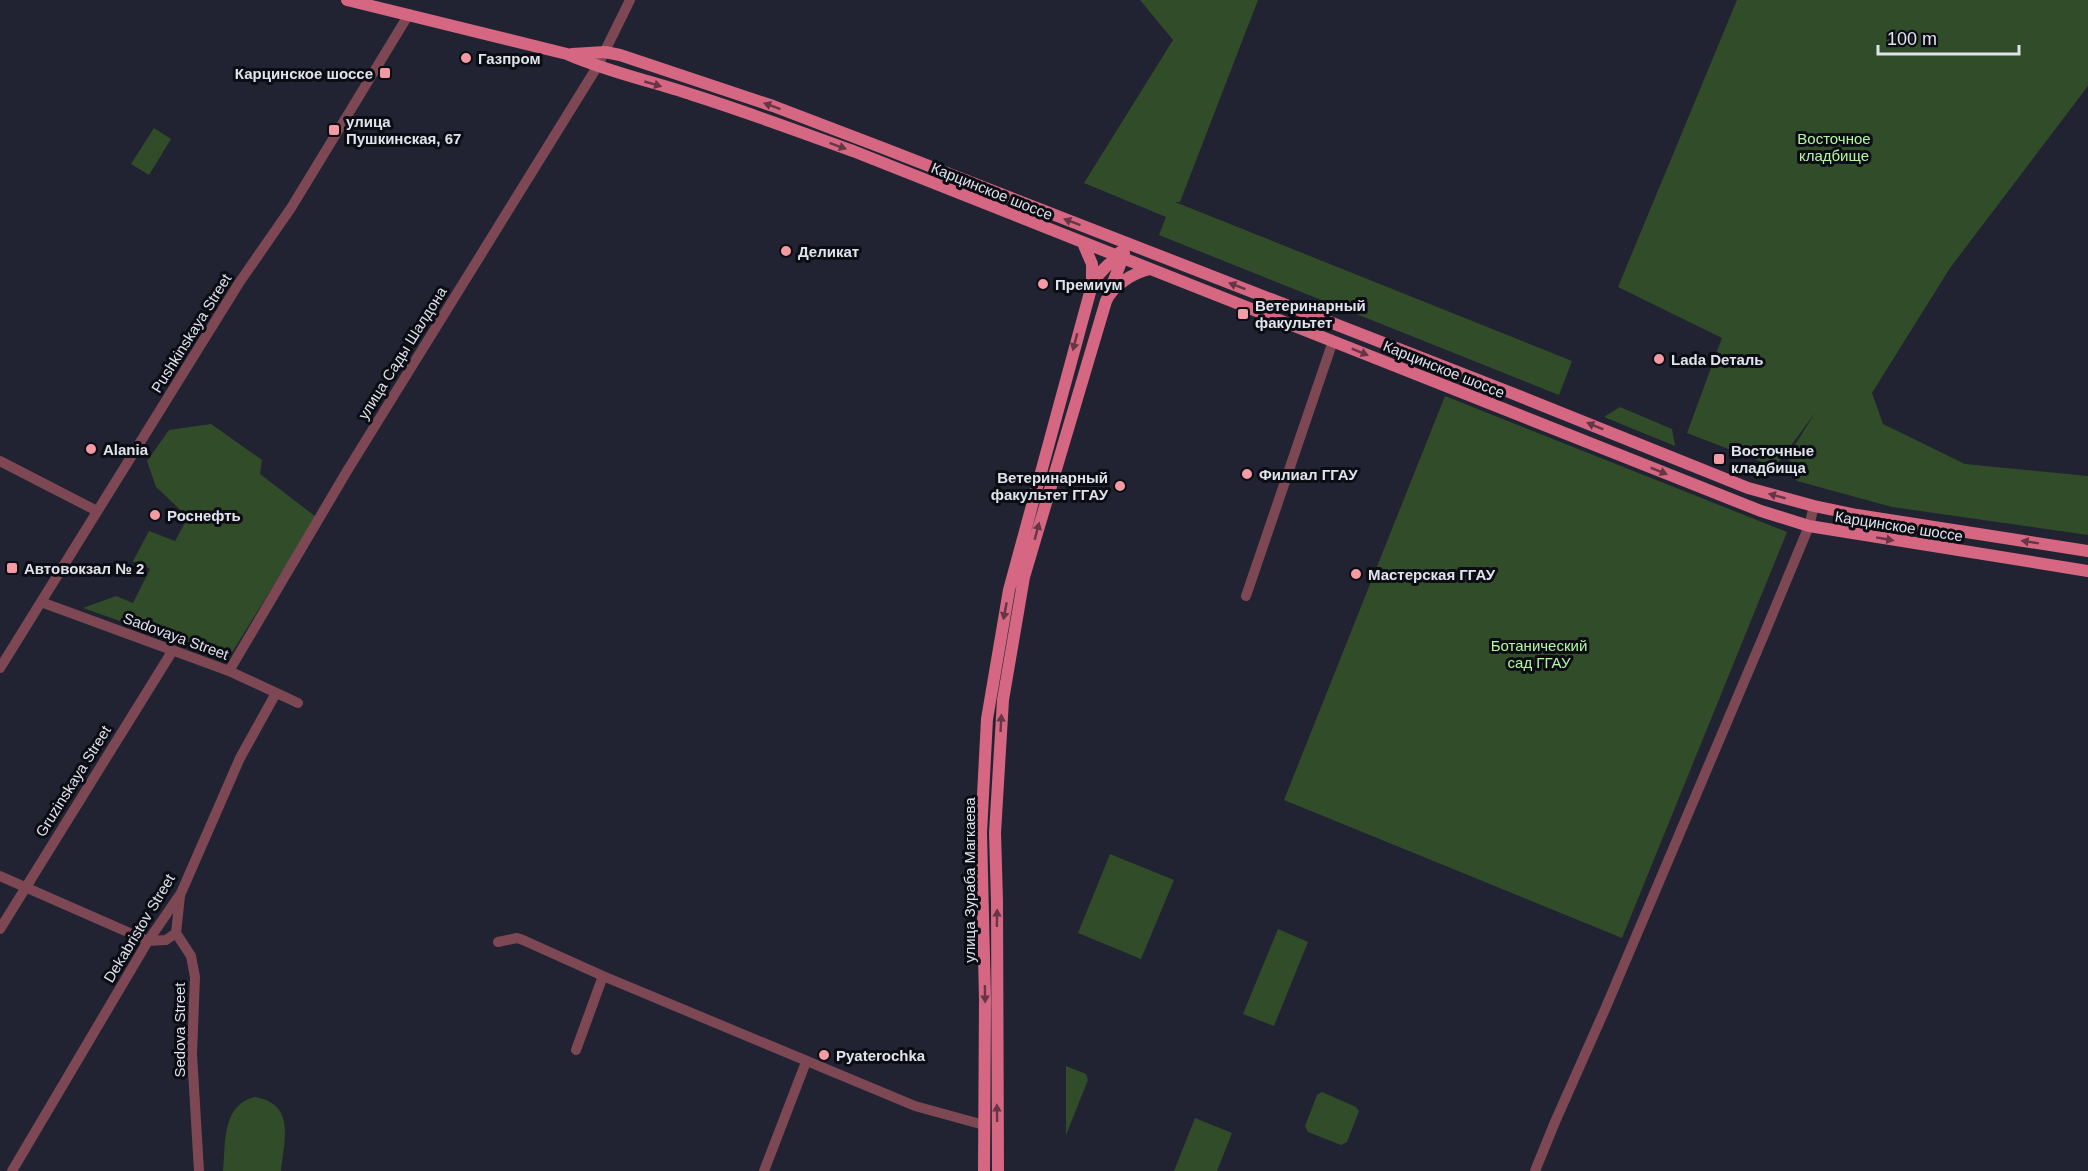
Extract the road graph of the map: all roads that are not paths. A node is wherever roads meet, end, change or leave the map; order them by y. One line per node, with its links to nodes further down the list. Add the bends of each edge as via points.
1 (347, 0): 3 (main road, Карцинское шоссе)
2 (630, 0): 4 (street, улица Сады Шалдона)
3 (409, 14): 5 (main road, Карцинское шоссе); 17 (street, Pushkinskaya Street, via 291,208 239,283)
4 (605, 52): 5 (main road, Карцинское шоссе); 6 (street, улица Сады Шалдона); 7 (main road, Карцинское шоссе, one-way to 4, via 773,106)
5 (567, 54): 6 (main road, Карцинское шоссе)
6 (597, 67): 8 (main road, Карцинское шоссе, one-way to 8, via 691,94 798,132); 25 (street, улица Сады Шалдона, via 342,479)
7 (1110, 237): 9 (main road, Карцинское шоссе); 10 (main road)
8 (1083, 243): 10 (main road, Карцинское шоссе); 12 (main road, улица Зураба Магкаева, via 1092,264)
9 (1146, 251): 10 (main road); 16 (main road, Карцинское шоссе, one-way to 9, via 1748,488)
10 (1120, 256): 11 (main road, Карцинское шоссе); 12 (main road); 13 (main road, улица Зураба Магкаева)
11 (1150, 268): 13 (main road, via 1133,274); 14 (main road, Карцинское шоссе)
12 (1092, 285): 28 (main road, улица Зураба Магкаева, one-way to 28, via 1009,590 987,719)
13 (1109, 294): 29 (main road, улица Зураба Магкаева, one-way to 13, via 1003,700 1024,577)
14 (1333, 341): 18 (main road, Карцинское шоссе, one-way to 18, via 1761,511); 21 (street)
15 (0, 460): 17 (street)
16 (1814, 507): 18 (street); 19 (main road, Карцинское шоссе, one-way to 16)
17 (97, 511): 22 (street, Pushkinskaya Street)
18 (1809, 526): 20 (main road, Карцинское шоссе, one-way to 20); 46 (street)
19 (2088, 551)
20 (2088, 571)
21 (1246, 596)
22 (41, 602): 23 (street, Sadovaya Street); 24 (street, Pushkinskaya Street)
23 (173, 650): 25 (street, Sadovaya Street); 31 (street, Gruzinskaya Street)
24 (0, 668)
25 (229, 670): 26 (street, Sadovaya Street)
26 (276, 693): 27 (street, Sadovaya Street); 32 (street, Dekabristov Street, via 240,758)
27 (298, 703)
28 (981, 833): 29 (street); 40 (main road, улица Зураба Магкаева, one-way to 40)
29 (995, 833): 45 (main road, улица Зураба Магкаева, one-way to 29)
30 (0, 876): 31 (street)
31 (25, 887): 33 (street, Gruzinskaya Street); 35 (street)
32 (181, 893): 34 (street); 35 (street, Dekabristov Street)
33 (0, 929)
34 (176, 933): 35 (street, via 166,940); 42 (street, Sedova Street, via 191,956 195,977 192,1054)
35 (148, 941): 41 (street, Dekabristov Street)
36 (498, 942): 37 (street, via 517,938)
37 (603, 976): 38 (street); 39 (street)
38 (576, 1050)
39 (806, 1062): 40 (street, via 915,1106); 43 (street)
40 (984, 1125): 44 (main road, улица Зураба Магкаева)
41 (12, 1171)
42 (199, 1171)
43 (764, 1171)
44 (984, 1171)
45 (998, 1171)
46 (1535, 1171)

